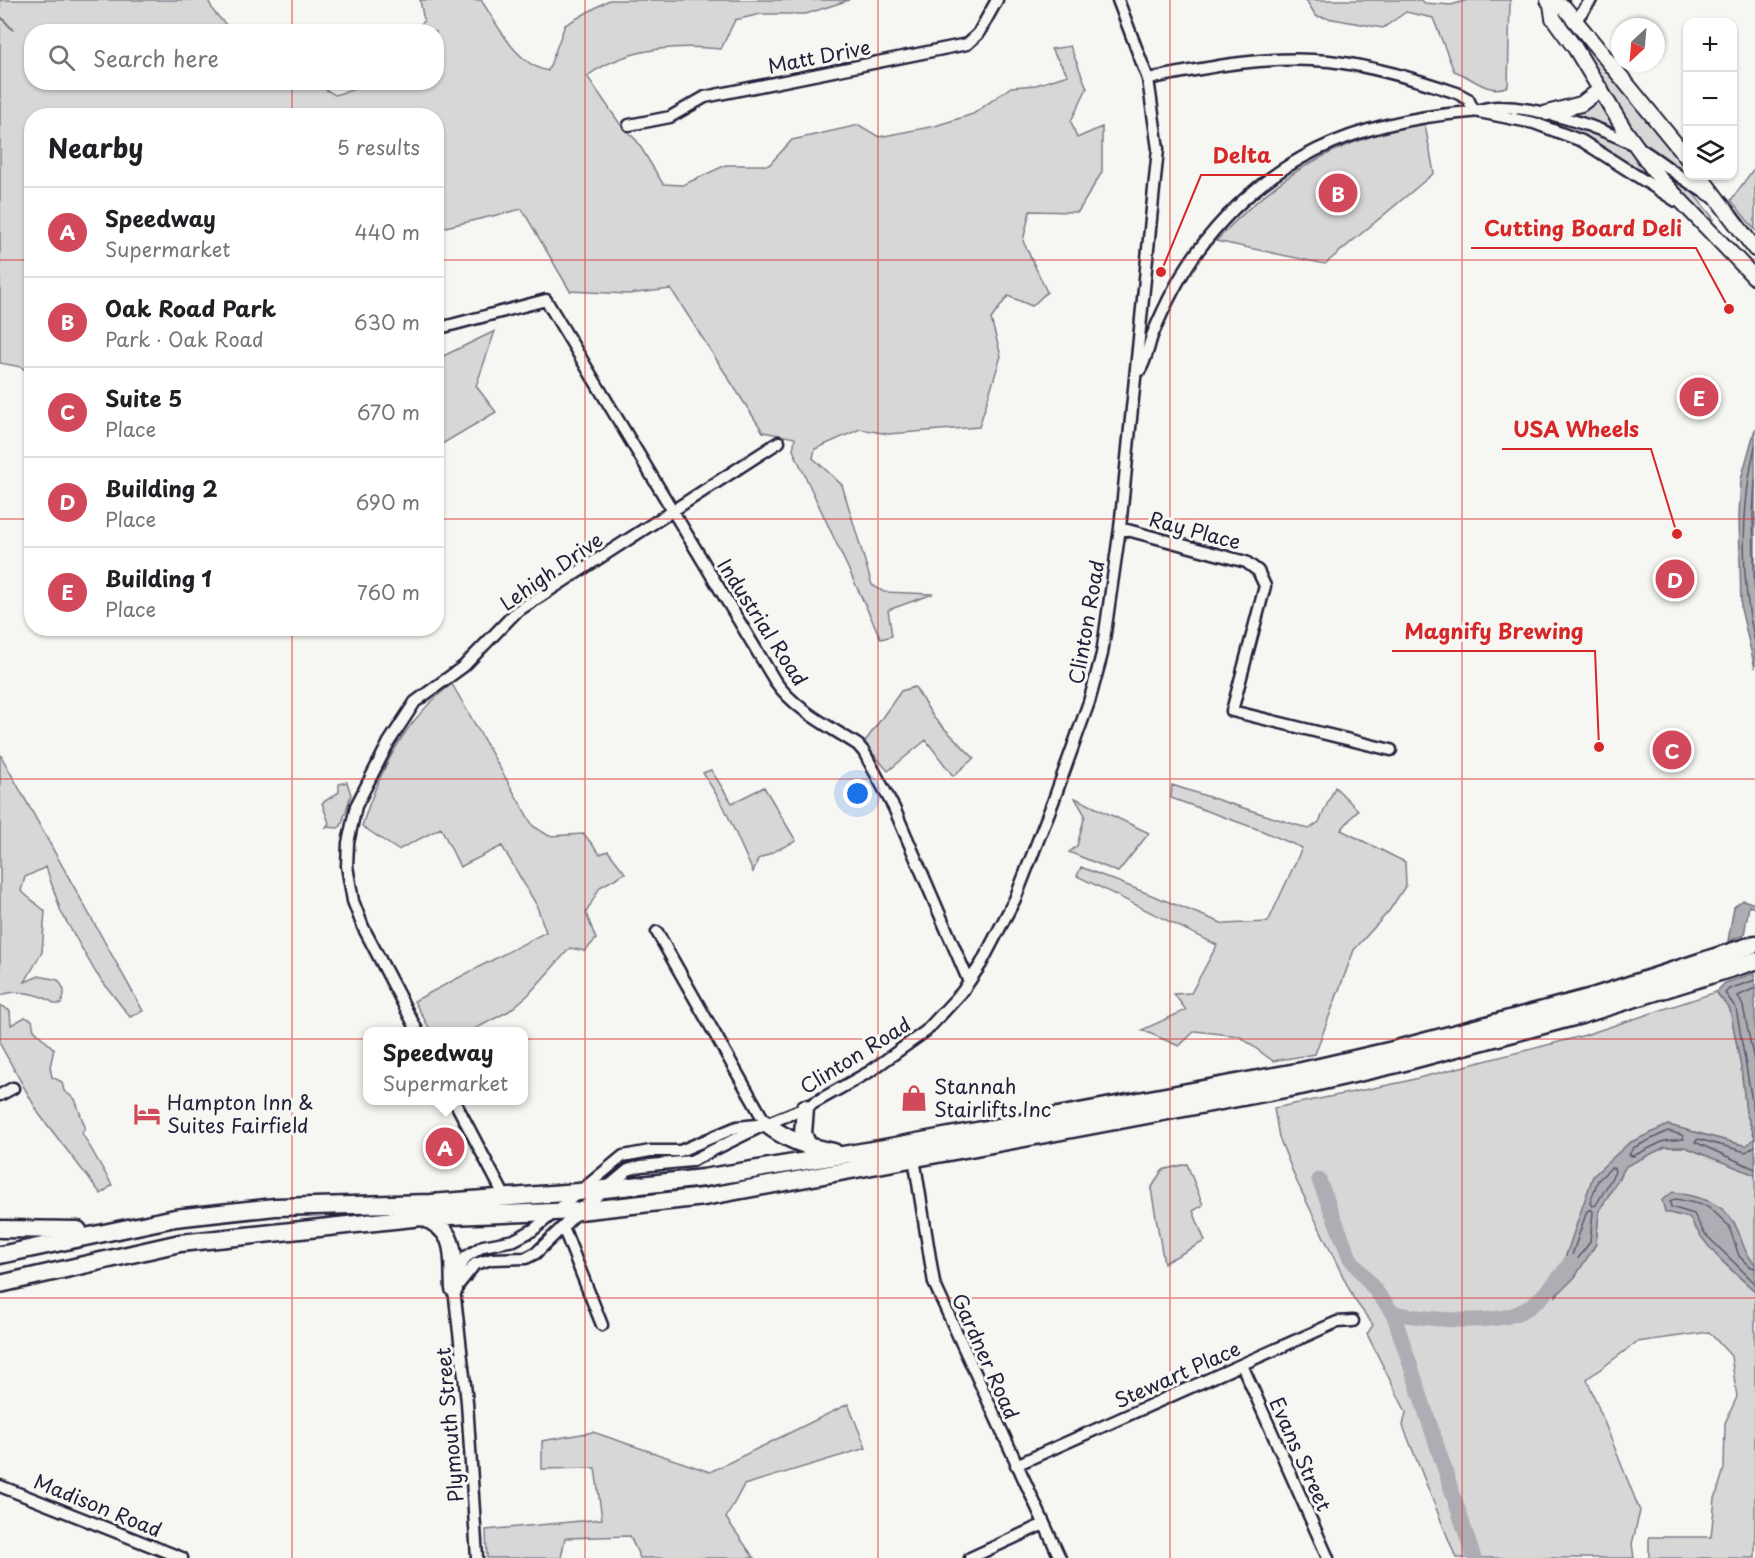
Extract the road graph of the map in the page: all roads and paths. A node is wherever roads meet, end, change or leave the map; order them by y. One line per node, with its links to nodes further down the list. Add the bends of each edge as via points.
1 (997, 0): 10 (street, Matt Drive, via 978,33 960,46 705,98 670,117)
2 (1118, 0): 6 (street, Clinton Road)
3 (1591, 0): 5 (street)
4 (1550, 2): 5 (main road, via 1564,8); 7 (main road, via 1553,18)
5 (1575, 21): 12 (main road)
6 (1148, 80): 8 (street, via 1252,61 1330,61 1375,69 1457,93 1468,99); 19 (street, Clinton Road, via 1158,149)
7 (1601, 89): 9 (main road, via 1581,104); 11 (main road)
8 (1474, 111): 9 (street, via 1494,107); 15 (street, via 1533,123 1582,141); 18 (street, via 1381,124 1337,140 1290,165 1232,211 1197,253)
9 (1547, 113): 11 (street)
10 (629, 125)
11 (1635, 145): 14 (street); 15 (main road)
12 (1683, 153)
13 (1703, 180): 14 (main road)
14 (1719, 201): 16 (main road)
15 (1683, 206): 17 (main road)
16 (1755, 249)
17 (1755, 278)
18 (1168, 299): 19 (street, via 1159,307); 21 (street)
19 (1143, 306): 21 (street, Clinton Road)
20 (444, 327): 23 (street, Industrial Road, via 546,300)
21 (1135, 378): 24 (street, Clinton Road)
22 (779, 442): 23 (street, Lehigh Drive)
23 (673, 511): 29 (street, Industrial Road, via 783,693 864,752 894,808); 30 (street, Lehigh Drive, via 516,612 464,666 415,702 370,777 356,806 348,843 353,901)
24 (1120, 528): 25 (street, Ray Place, via 1246,562 1258,571 1265,586 1232,711); 29 (street, Clinton Road, via 1102,654 1089,702 1015,899)
25 (1391, 750)
26 (657, 932): 35 (street)
27 (1755, 944): 37 (highway, via 1592,997 1393,1050 1302,1071)
28 (1755, 961): 38 (highway, via 1570,1018 1324,1081)
29 (969, 982): 34 (street, Clinton Road, via 913,1043)
30 (415, 1027)
31 (13, 1088): 32 (street)
32 (0, 1095)
33 (456, 1105): 41 (street)
34 (805, 1108): 35 (street, Clinton Road); 36 (highway, via 803,1134)
35 (766, 1124): 36 (highway); 39 (street, via 691,1161 628,1170); 40 (street, Plymouth Street, via 737,1127 680,1151 623,1156)
36 (809, 1148): 37 (highway, via 835,1153)
37 (879, 1149): 39 (highway, via 703,1178)
38 (914, 1158): 43 (highway, via 704,1197); 54 (street, Gardner Road, via 934,1283)
39 (605, 1189): 40 (highway); 43 (street)
40 (578, 1192): 41 (highway); 42 (street, Plymouth Street)
41 (506, 1197): 47 (highway, via 275,1207 175,1218)
42 (556, 1211): 43 (highway); 44 (highway); 50 (street, Plymouth Street, via 524,1236 466,1257)
43 (579, 1211): 45 (street)
44 (422, 1217): 49 (highway, via 180,1243); 50 (highway, via 437,1223 451,1238)
45 (563, 1227): 50 (street, via 526,1258 475,1264); 52 (street)
46 (0, 1229): 47 (highway)
47 (103, 1232): 48 (highway)
48 (0, 1255)
49 (0, 1284)
50 (454, 1289): 58 (street, Plymouth Street, via 467,1402)
51 (1353, 1321): 53 (street, Stewart Place, via 1337,1322)
52 (602, 1325)
53 (1242, 1365): 54 (street, Stewart Place); 61 (street, Evans Street)
54 (1016, 1465): 56 (street, Gardner Road)
55 (0, 1486): 57 (street, Madison Road)
56 (1044, 1524): 59 (street); 60 (street, Gardner Road)
57 (182, 1558)
58 (477, 1558)
59 (970, 1558)
60 (1060, 1558)
61 (1328, 1558)

